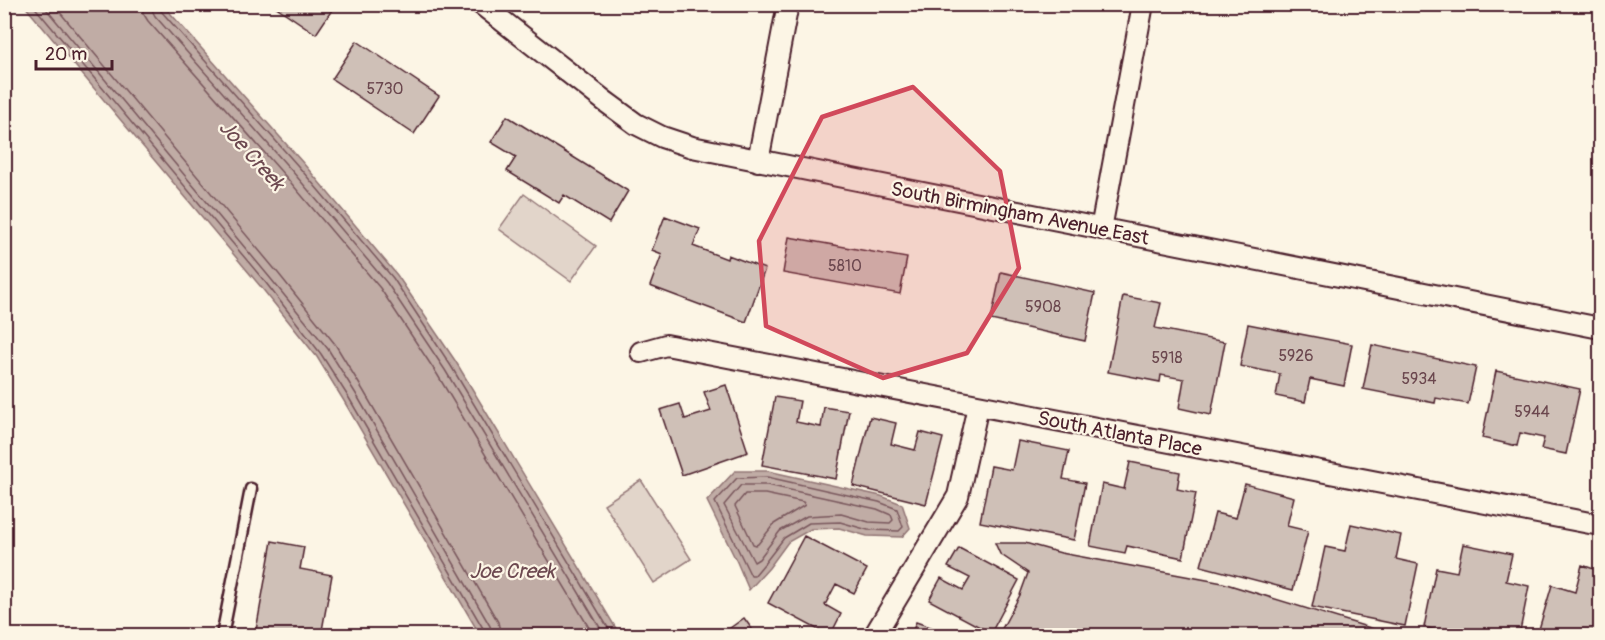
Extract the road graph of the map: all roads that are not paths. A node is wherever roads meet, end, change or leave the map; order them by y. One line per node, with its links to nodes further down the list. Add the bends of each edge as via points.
1 (481, 4): 4 (street, South Birmingham Avenue East, via 636,124 692,147)
2 (788, 4): 4 (street)
3 (1143, 4): 5 (street)
4 (758, 161): 5 (street, South Birmingham Avenue East)
5 (1101, 229): 6 (street, South Birmingham Avenue East)
6 (1600, 328)
7 (641, 352): 8 (street, South Atlanta Place, via 666,345)
8 (978, 405): 10 (street, South Atlanta Place); 12 (street, via 957,495)
9 (251, 489): 11 (lane)
10 (1600, 525)
11 (222, 636)
12 (874, 636)

